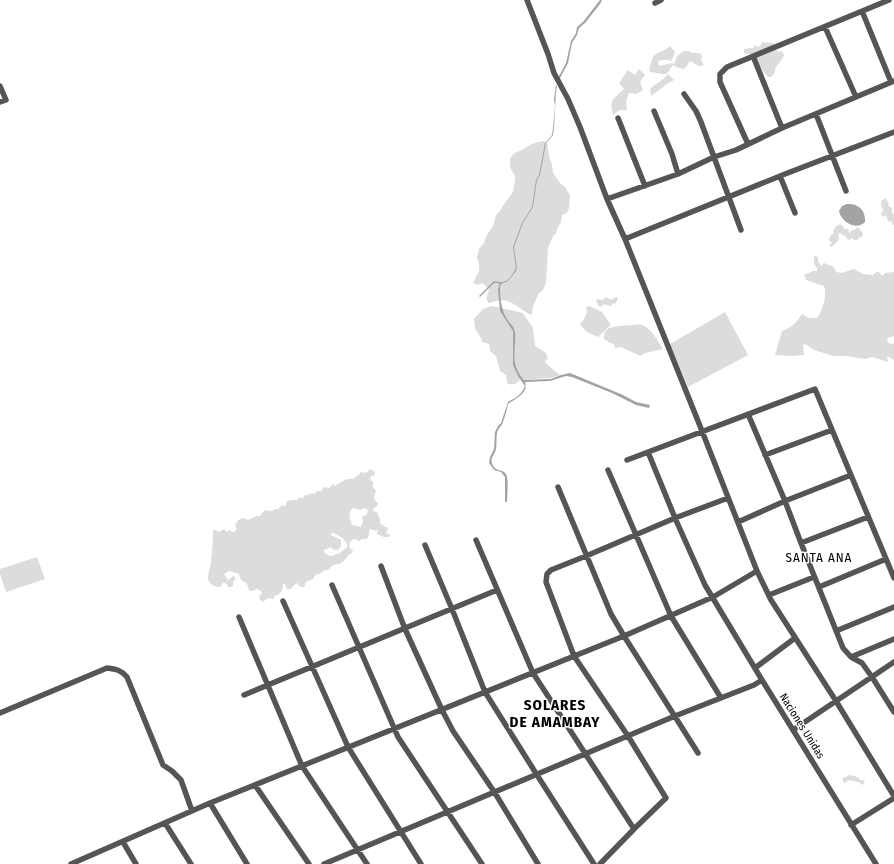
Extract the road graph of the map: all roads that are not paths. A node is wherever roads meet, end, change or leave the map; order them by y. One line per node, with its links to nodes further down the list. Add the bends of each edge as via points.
1 (527, 0): 26 (street)
2 (661, 0): 4 (street)
3 (889, 0): 5 (street)
4 (655, 3)
5 (862, 11): 6 (street); 8 (street)
6 (825, 27): 7 (street); 11 (street)
7 (753, 56): 16 (street); 18 (street, via 727,67 720,74 720,82)
8 (892, 82): 11 (street)
9 (0, 86): 12 (street)
10 (684, 94): 20 (street, via 696,111)
11 (856, 97): 14 (street)
12 (3, 101)
13 (654, 111): 21 (street)
14 (816, 114): 16 (street); 19 (street)
15 (618, 118): 23 (street)
16 (782, 128): 18 (street)
17 (894, 132): 19 (street)
18 (748, 144): 20 (street)
19 (833, 156): 22 (street); 24 (street)
20 (714, 157): 21 (street); 25 (street)
21 (678, 174): 23 (street)
22 (780, 176): 25 (street); 27 (street)
23 (645, 186): 26 (street)
24 (846, 191)
25 (729, 197): 28 (street); 29 (street)
26 (607, 199): 29 (street)
27 (795, 214)
28 (741, 230)
29 (625, 239): 32 (street)
30 (748, 414): 31 (street, via 815,389); 32 (street); 34 (street)
31 (832, 430): 34 (street); 37 (street)
32 (702, 431): 33 (street); 39 (street)
33 (648, 452): 35 (street); 42 (street, Naciones Unidas)
34 (765, 455): 40 (street)
35 (627, 460)
36 (608, 470): 44 (street)
37 (851, 475): 40 (street); 41 (street)
38 (558, 487): 48 (street)
39 (728, 498): 42 (street); 43 (street)
40 (785, 502): 43 (street); 46 (street)
41 (868, 516): 46 (street); 49 (street)
42 (675, 518): 44 (street); 58 (street, Naciones Unidas, via 705,585)
43 (738, 522): 51 (street)
44 (636, 535): 48 (street); 62 (street)
45 (476, 540): 56 (street)
46 (801, 543): 52 (street)
47 (424, 545): 61 (street)
48 (586, 556): 66 (street, via 611,614); 70 (street, via 551,570 547,574 546,582)
49 (886, 559): 53 (street); 55 (street)
50 (381, 566): 64 (street)
51 (757, 571): 57 (street); 58 (street)
52 (814, 576): 55 (street); 57 (street)
53 (894, 578)
54 (332, 585): 69 (street)
55 (819, 587): 65 (street)
56 (497, 590): 61 (street); 75 (street)
57 (769, 595): 67 (street)
58 (713, 597): 62 (street); 74 (street, Naciones Unidas)
59 (283, 601): 73 (street)
60 (894, 607): 65 (street)
61 (452, 609): 64 (street); 79 (street)
62 (672, 616): 66 (street); 81 (street)
63 (238, 618): 78 (street)
64 (405, 628): 69 (street); 83 (street)
65 (836, 631): 71 (street, via 843,648)
66 (624, 636): 70 (street); 86 (street)
67 (795, 638): 74 (street); 82 (street)
68 (894, 638): 71 (street)
69 (359, 647): 73 (street); 87 (street)
70 (574, 656): 75 (street); 89 (street)
71 (851, 657): 76 (street, via 862,662)
72 (894, 662): 76 (street)
73 (312, 667): 78 (street); 90 (street)
74 (755, 668): 77 (street, Naciones Unidas)
75 (532, 673): 79 (street); 92 (street)
76 (872, 677): 82 (street); 84 (street)
77 (762, 680): 81 (street); 88 (street, Naciones Unidas)
78 (268, 685): 80 (street); 93 (street)
79 (485, 692): 83 (street); 94 (street)
80 (244, 695)
81 (721, 698): 86 (street)
82 (836, 701): 88 (street); 97 (street)
83 (442, 710): 87 (street); 96 (street)
84 (894, 712)
85 (0, 713): 99 (street, via 107,668 122,672 127,678 163,765 181,780)
86 (675, 716): 89 (street); 91 (street)
87 (394, 728): 90 (street); 100 (street)
88 (793, 730): 102 (street, Naciones Unidas)
89 (628, 736): 92 (street); 103 (street, via 666,798)
90 (348, 747): 93 (street); 104 (street)
91 (698, 753)
92 (585, 754): 94 (street); 103 (street)
93 (302, 766): 95 (street); 106 (street)
94 (537, 775): 96 (street); 117 (street)
95 (255, 785): 98 (street); 111 (street)
96 (495, 793): 100 (street); 116 (street)
97 (894, 797): 102 (street)
98 (210, 802): 99 (street); 110 (street)
99 (192, 811): 101 (street)
100 (449, 812): 104 (street); 115 (street)
101 (165, 823): 105 (street); 109 (street)
102 (851, 825): 119 (street, Naciones Unidas)
103 (634, 829): 118 (street)
104 (401, 832): 106 (street); 114 (street)
105 (123, 842): 107 (street); 108 (street)
106 (358, 850): 112 (street); 113 (street)
107 (74, 864)
108 (136, 864)
109 (192, 864)
110 (247, 864)
111 (309, 864)
112 (324, 864)
113 (367, 864)
114 (421, 864)
115 (482, 864)
116 (538, 864)
117 (594, 864)
118 (600, 864)
119 (876, 864)

